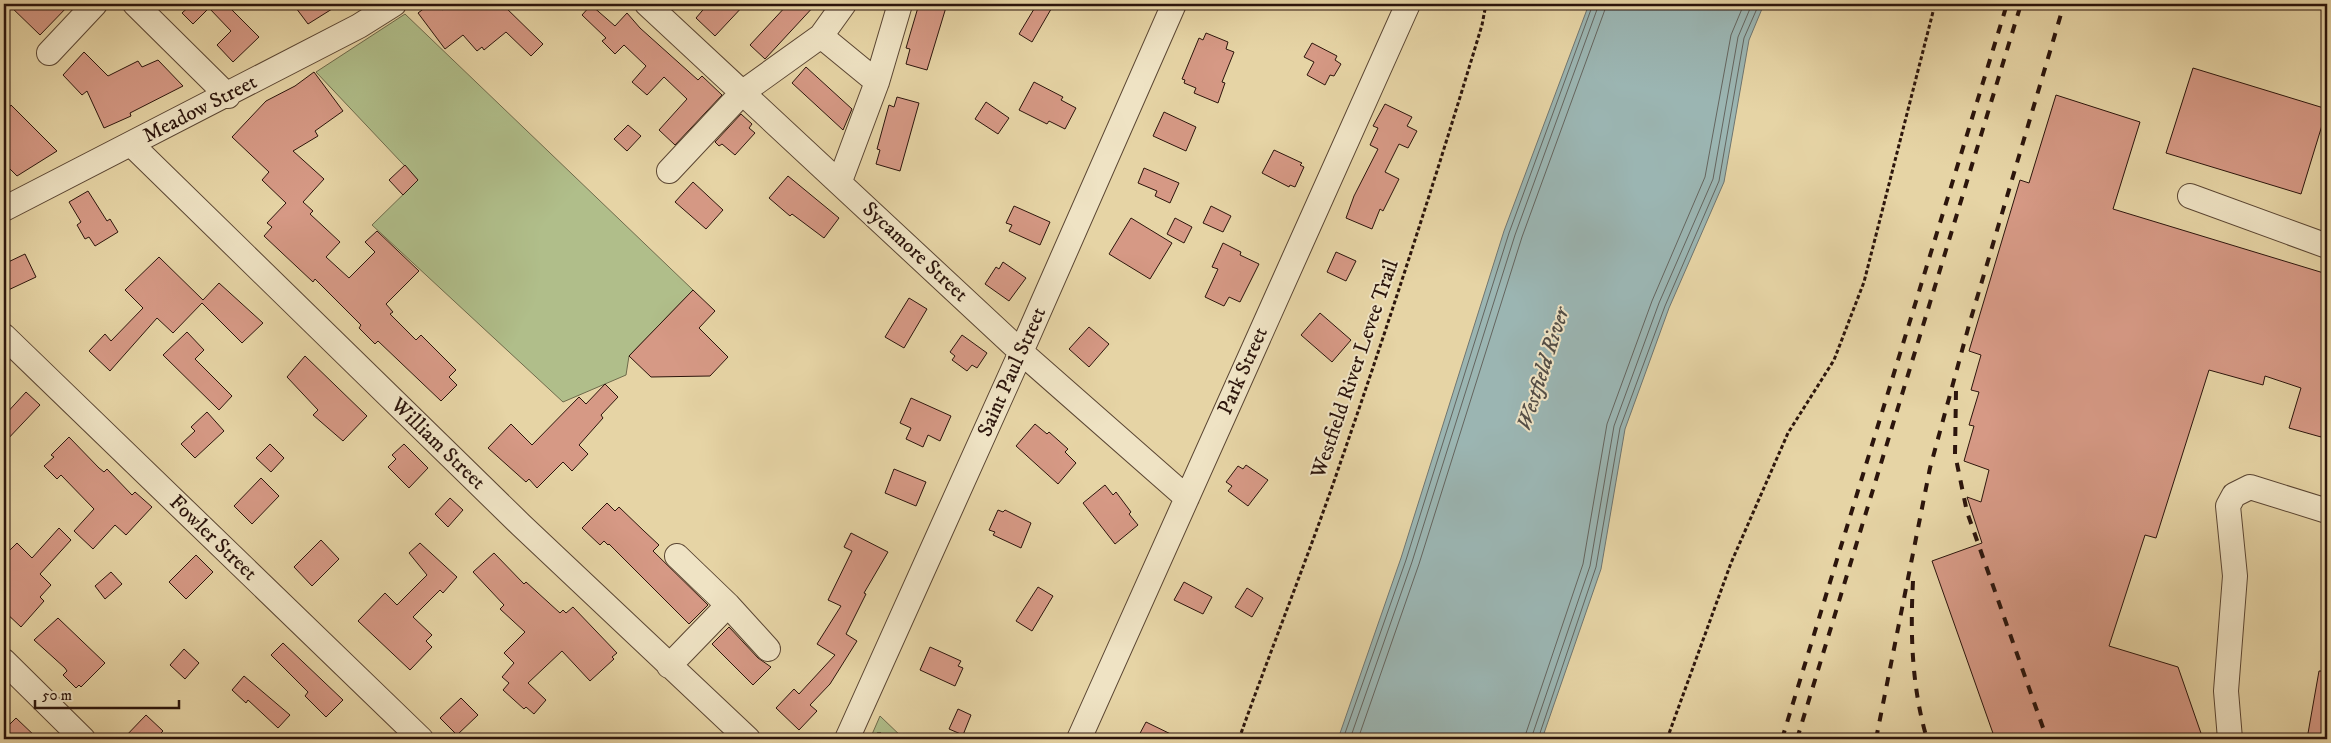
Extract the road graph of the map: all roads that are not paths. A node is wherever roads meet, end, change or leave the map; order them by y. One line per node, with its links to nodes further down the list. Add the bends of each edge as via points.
1 (95, 4): 10 (street)
2 (135, 4): 13 (street)
3 (394, 4): 13 (street, Meadow Street)
4 (647, 4): 12 (street, Sycamore Street)
5 (844, 4): 9 (street)
6 (900, 4): 11 (street)
7 (1174, 4): 21 (street, Saint Paul Street)
8 (1408, 4): 22 (street, Park Street)
9 (821, 36): 11 (street); 12 (street)
10 (49, 53)
11 (877, 82): 16 (street)
12 (744, 92): 15 (street); 16 (street, Sycamore Street)
13 (228, 96): 14 (street, Meadow Street)
14 (132, 145): 18 (street, Meadow Street); 28 (street, William Street)
15 (670, 171)
16 (840, 181): 21 (street, Sycamore Street)
17 (2190, 196): 19 (street)
18 (6, 205)
19 (2327, 246)
20 (4, 336): 30 (street, Fowler Street)
21 (1021, 352): 22 (street, Sycamore Street); 32 (street, Saint Paul Street)
22 (1187, 498): 33 (street, Park Street)
23 (2327, 511): 34 (street, via 2250,487 2234,495 2228,506 2235,576 2226,691)
24 (677, 556): 25 (street)
25 (728, 605): 26 (street); 28 (street)
26 (768, 649)
27 (4, 661): 29 (street)
28 (669, 666): 31 (street, William Street)
29 (83, 739)
30 (421, 739)
31 (748, 739)
32 (847, 739)
33 (1079, 739)
34 (2230, 739)

